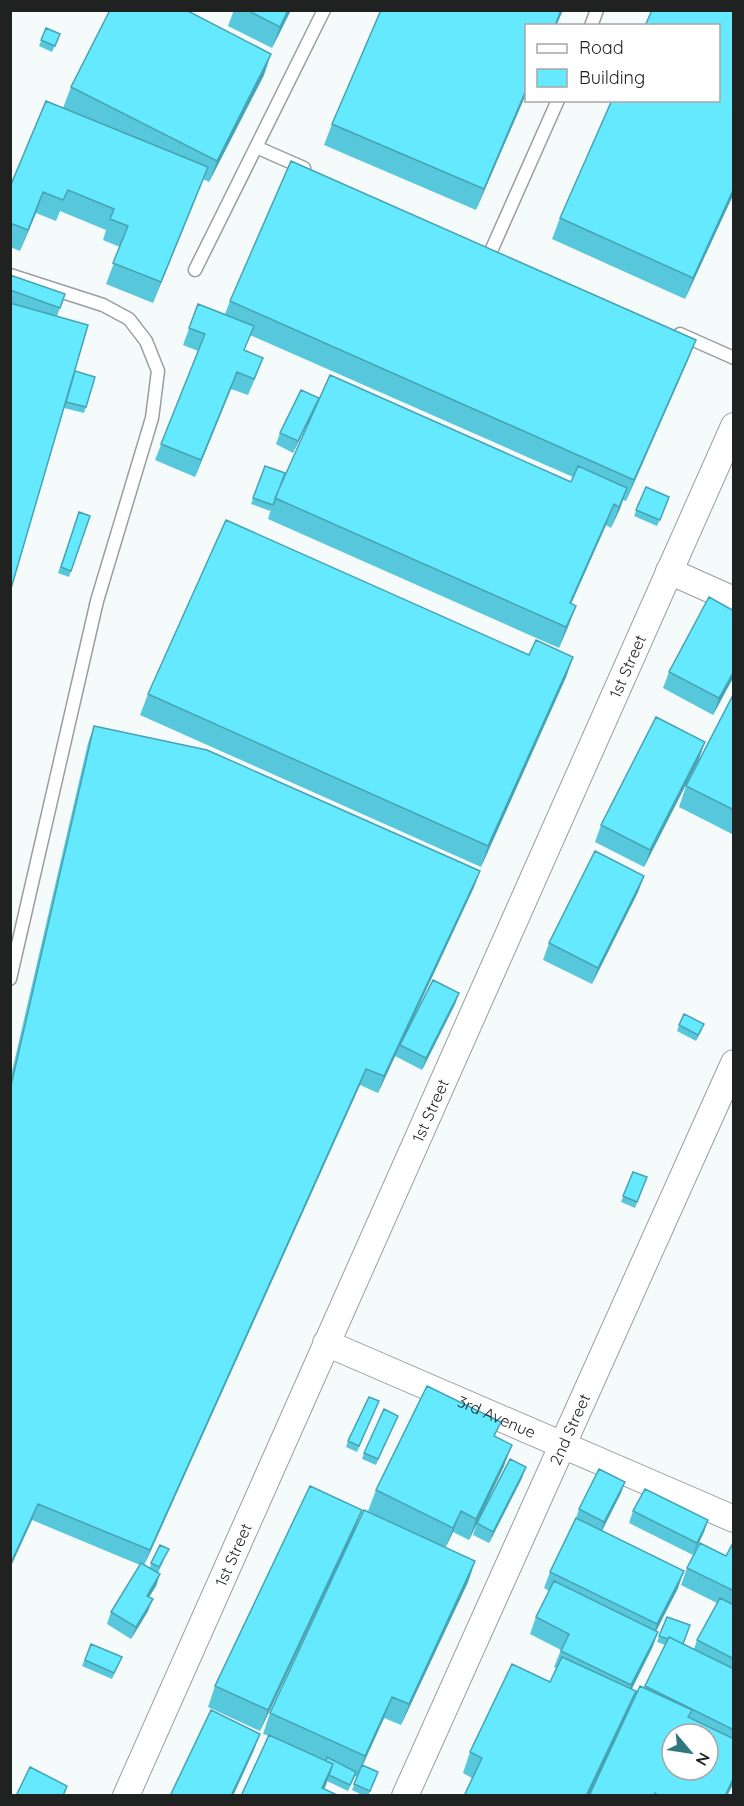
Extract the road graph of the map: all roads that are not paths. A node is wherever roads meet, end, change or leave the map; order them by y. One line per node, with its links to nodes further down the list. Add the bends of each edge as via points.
1 (324, 10): 3 (lane)
2 (557, 102): 5 (lane)
3 (256, 147): 4 (lane); 6 (lane)
4 (320, 176)
5 (491, 251)
6 (195, 270)
7 (10, 274): 13 (lane, via 103,304 129,319 146,341 158,371 152,418 97,601)
8 (670, 330): 9 (lane)
9 (734, 358)
10 (734, 426): 11 (street, 1st Street)
11 (669, 571): 12 (street); 15 (street, 1st Street)
12 (734, 600)
13 (10, 979)
14 (734, 1063): 16 (street, 2nd Street)
15 (326, 1343): 16 (street, 3rd Avenue); 18 (street, 1st Street)
16 (562, 1444): 17 (street, 3rd Avenue); 19 (street, 2nd Street)
17 (734, 1519)
18 (126, 1796)
19 (405, 1796)

